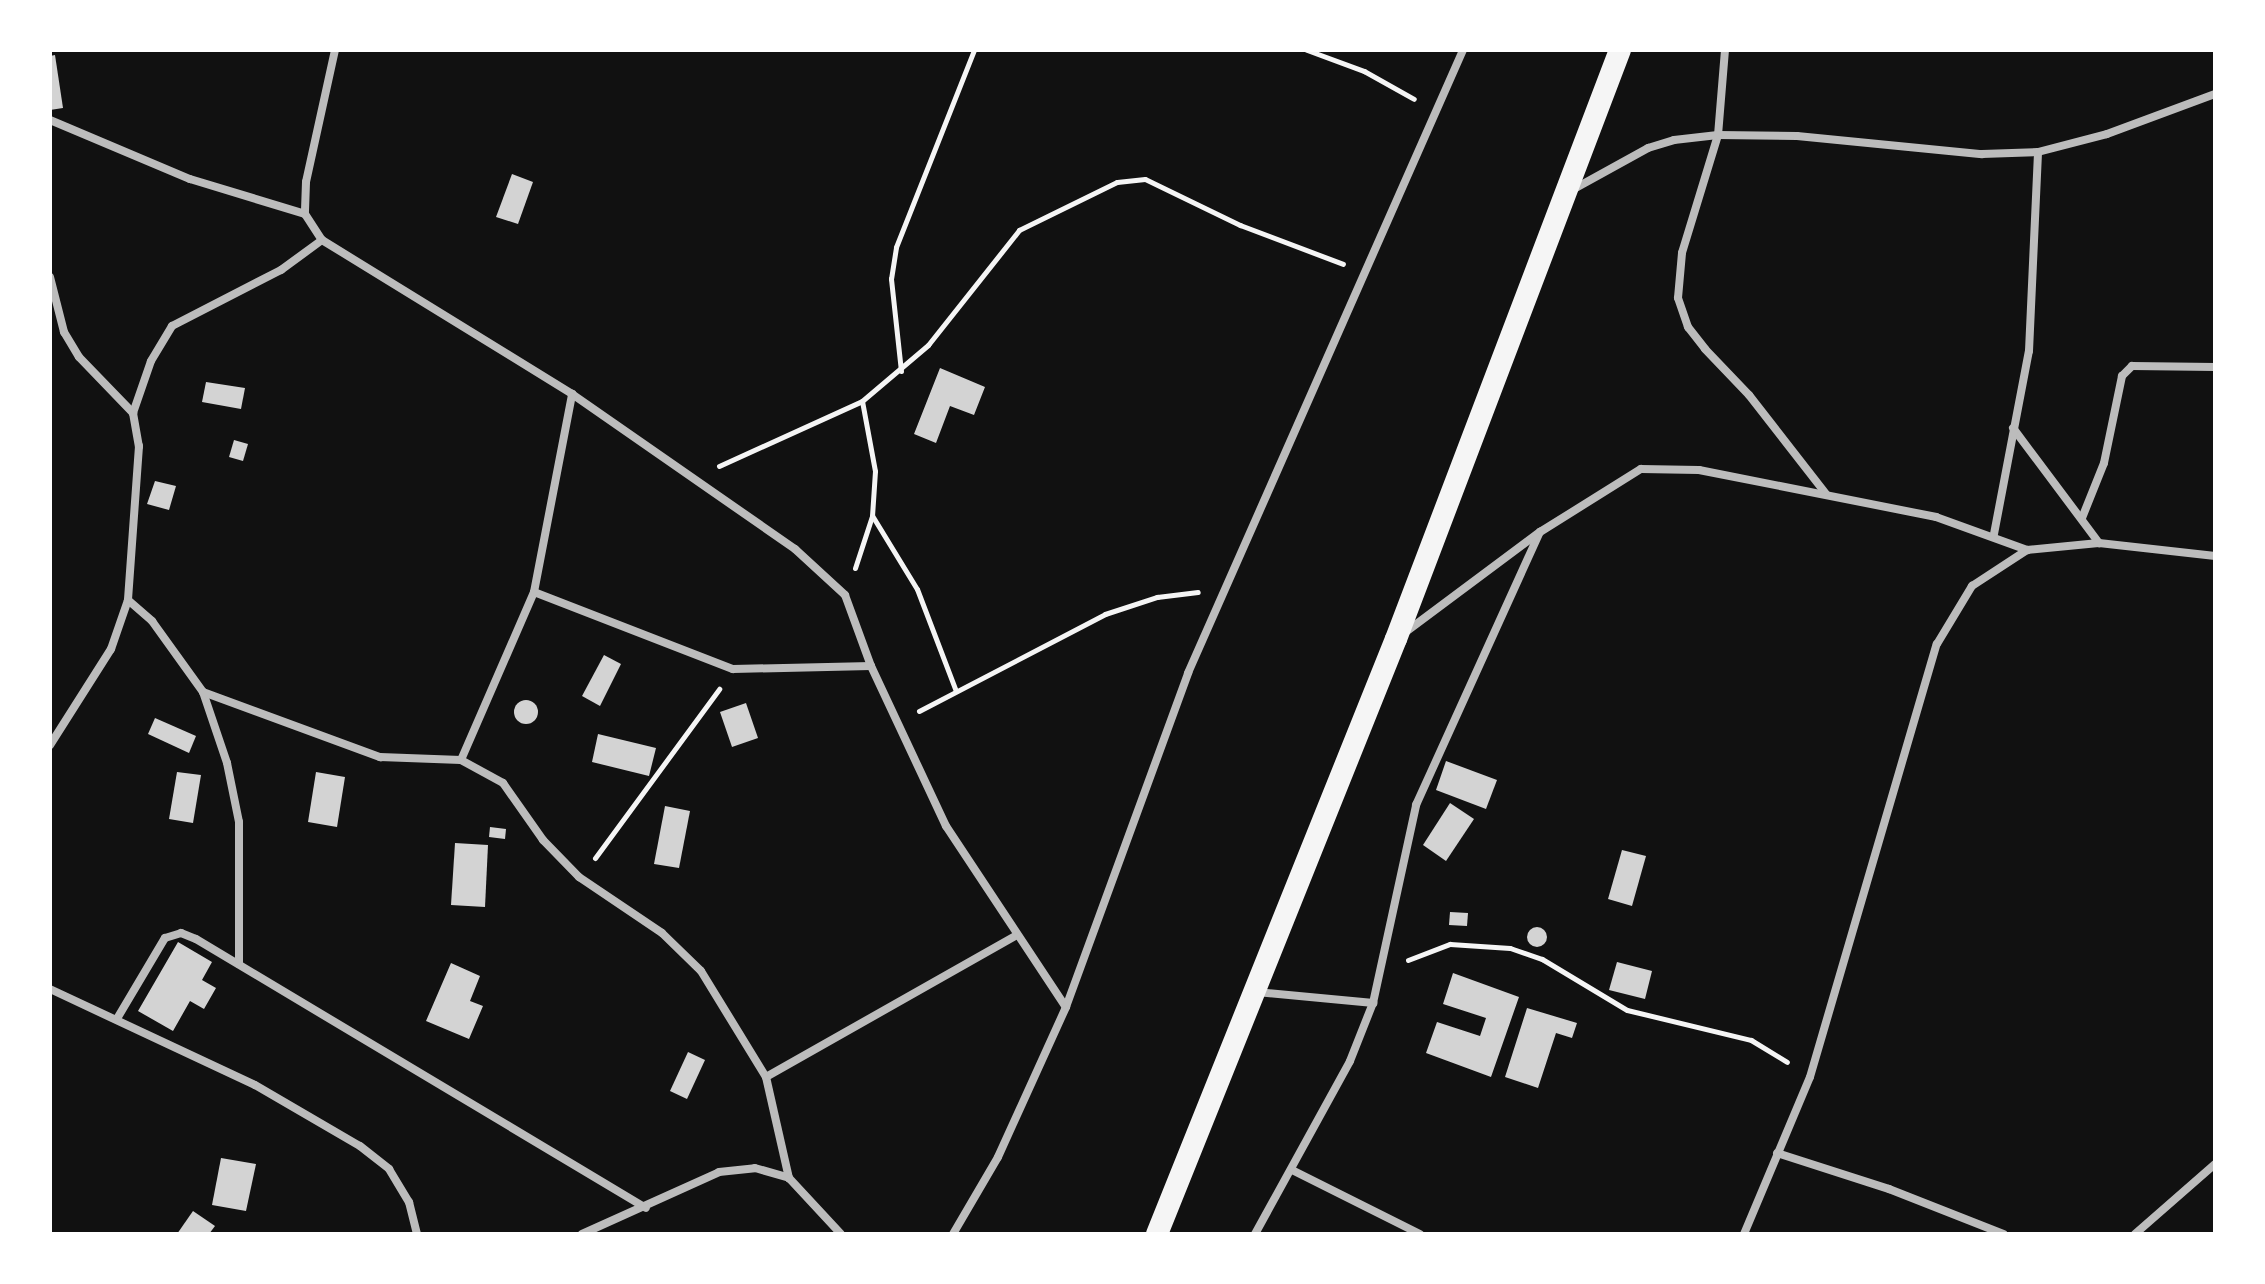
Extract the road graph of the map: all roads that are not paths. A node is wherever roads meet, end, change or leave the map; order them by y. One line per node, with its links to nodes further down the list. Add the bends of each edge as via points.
1 (335, 50): 10 (street, via 306,182)
2 (1463, 50): 36 (street, via 1188,673)
3 (1620, 50): 9 (highway)
4 (1725, 50): 7 (street)
5 (2215, 94): 8 (street, via 2136,125)
6 (50, 120): 10 (street, via 190,179)
7 (1718, 135): 8 (street, via 1851,138 1982,154); 9 (street, via 1648,148); 17 (street, via 1682,253 1678,298 1688,327)
8 (2038, 152): 16 (street, via 2029,351)
9 (1561, 196): 26 (highway)
10 (305, 214): 11 (street)
11 (322, 240): 14 (street); 15 (street, via 281,270 172,326 151,361)
12 (50, 277): 15 (street, via 64,332 79,357)
13 (2215, 367): 18 (street, via 2132,366 2122,376 2104,463)
14 (572, 394): 24 (street); 27 (street, via 795,549 845,595)
15 (133, 413): 25 (street, via 139,446)
16 (2013, 428): 18 (street); 20 (street)
17 (1826, 494): 19 (street, via 1699,470 1641,469); 20 (street)
18 (2082, 518): 21 (street)
19 (1540, 532): 26 (street); 35 (street, via 1416,805)
20 (1994, 534): 22 (street)
21 (2099, 543): 22 (street); 23 (street)
22 (2027, 550): 39 (street, via 1972,586 1937,644 1810,1077)
23 (2215, 556)
24 (534, 592): 27 (street, via 733,669); 30 (street)
25 (128, 600): 28 (street, via 152,621); 29 (street, via 111,649)
26 (1396, 639): 34 (highway)
27 (871, 666): 31 (street, via 946,826)
28 (203, 692): 30 (street, via 380,757); 32 (street, via 227,763 239,822)
29 (50, 745)
30 (461, 760): 38 (street, via 503,783 543,840 579,877 662,933 701,971)
31 (1017, 935): 36 (street); 38 (street)
32 (239, 964): 37 (street, via 181,933 165,938); 43 (street)
33 (50, 989): 37 (street)
34 (1257, 992): 35 (street); 48 (highway)
35 (1373, 1003): 41 (street, via 1350,1061)
36 (1066, 1007): 47 (street, via 998,1157)
37 (118, 1017): 44 (street, via 255,1085 360,1146 389,1169 409,1202)
38 (766, 1077): 42 (street)
39 (1777, 1153): 51 (street); 52 (street)
40 (2215, 1164): 53 (street)
41 (1292, 1170): 49 (street); 50 (street)
42 (789, 1178): 43 (street, via 755,1168 719,1172); 46 (street)
43 (646, 1208): 45 (street)
44 (417, 1234)
45 (582, 1234)
46 (841, 1234)
47 (953, 1234)
48 (1157, 1234)
49 (1255, 1234)
50 (1420, 1234)
51 (1744, 1234)
52 (2003, 1234)
53 (2135, 1234)

